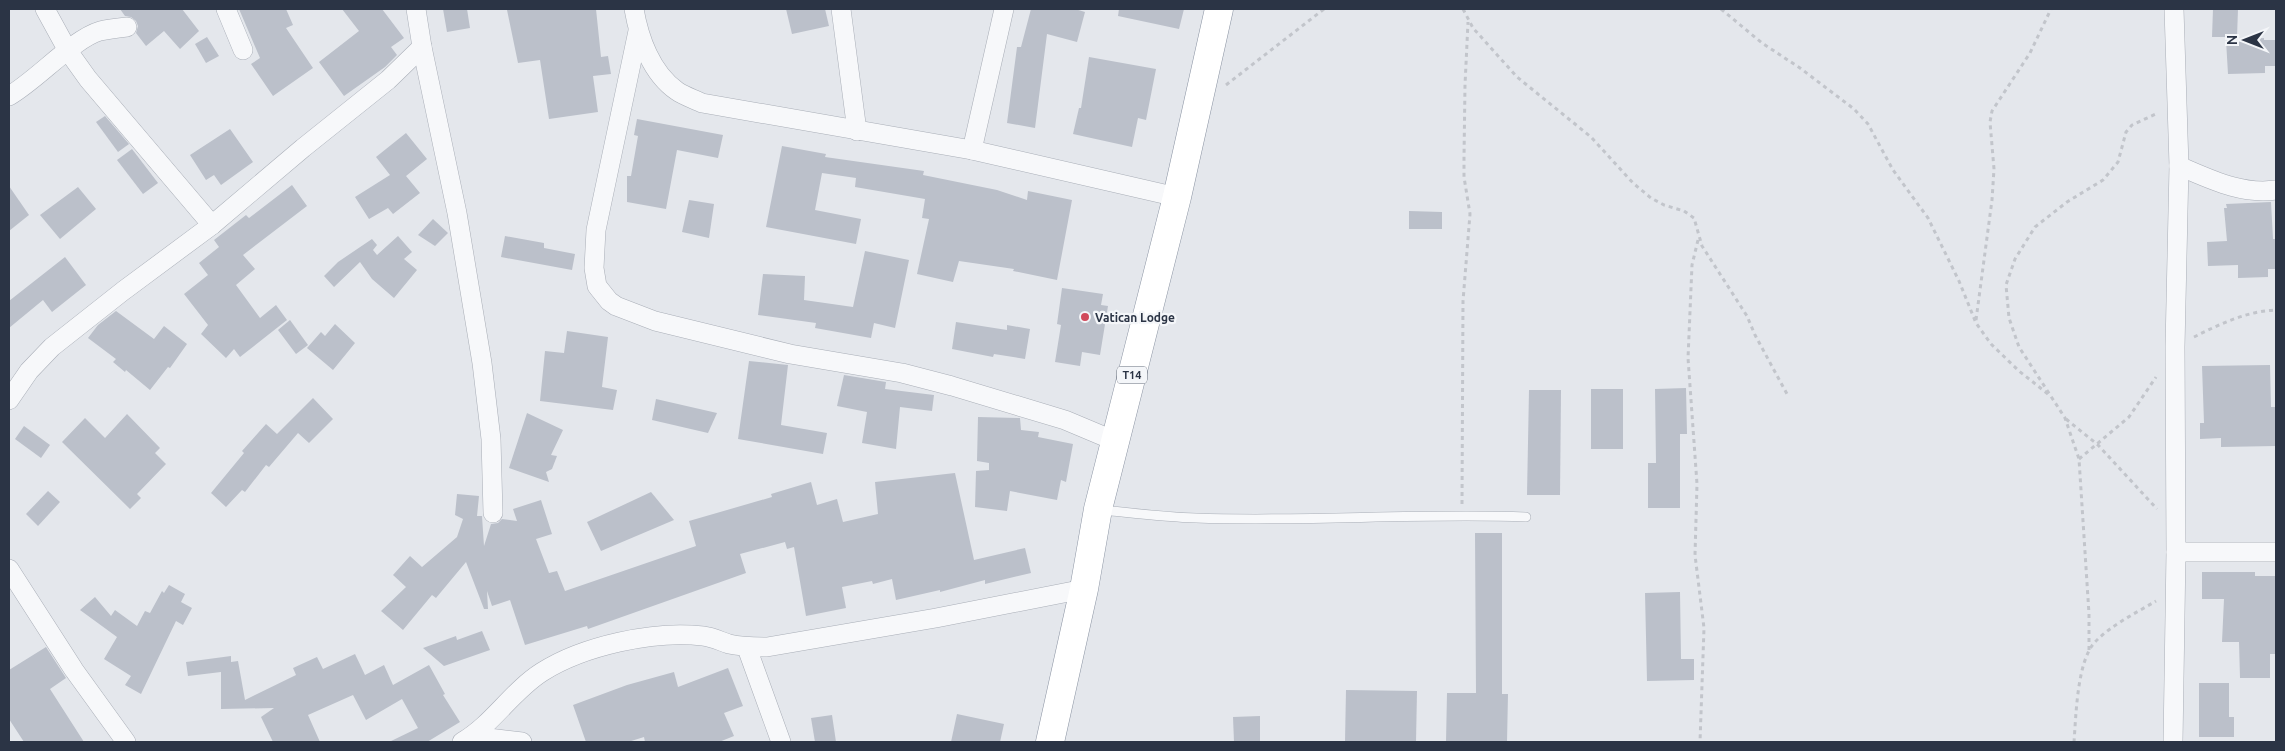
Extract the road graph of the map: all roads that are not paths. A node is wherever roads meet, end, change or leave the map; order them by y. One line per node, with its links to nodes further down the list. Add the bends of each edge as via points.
1 (45, 9): 13 (street)
2 (226, 9): 12 (street)
3 (416, 9): 11 (street)
4 (634, 9): 10 (street)
5 (841, 9): 15 (street)
6 (1004, 9): 16 (street)
7 (1219, 9): 19 (highway, T14)
8 (2174, 9): 17 (street)
9 (127, 26): 13 (street, via 100,31)
10 (638, 31): 15 (street, via 655,68 676,91 702,103); 22 (street, via 596,230 596,286 609,302 655,321 790,354 902,373 961,388 1065,420)
11 (422, 47): 20 (street, via 388,80); 24 (street, via 457,213 482,363)
12 (243, 50)
13 (68, 51): 14 (street); 20 (street, via 133,134)
14 (9, 96)
15 (857, 131): 16 (street)
16 (972, 150): 19 (street)
17 (2179, 166): 18 (street, via 2248,191); 26 (street, via 2175,347)
18 (2276, 190)
19 (1177, 197): 22 (highway, T14)
20 (212, 225): 21 (street, via 52,348 29,371)
21 (9, 400)
22 (1115, 441): 23 (highway, T14)
23 (1098, 509): 25 (lane, via 1198,518 1463,514); 29 (highway, T14)
24 (493, 513)
25 (1526, 517)
26 (2176, 552): 27 (street); 36 (street)
27 (2276, 552)
28 (9, 568): 32 (street, via 74,670)
29 (1084, 589): 30 (street, via 936,618); 35 (highway, T14)
30 (747, 648): 31 (street, via 704,636 679,636 618,642 579,654 542,672 515,692); 34 (street)
31 (467, 739): 33 (street)
32 (126, 742)
33 (522, 742)
34 (782, 742)
35 (1050, 742)
36 (2173, 742)

